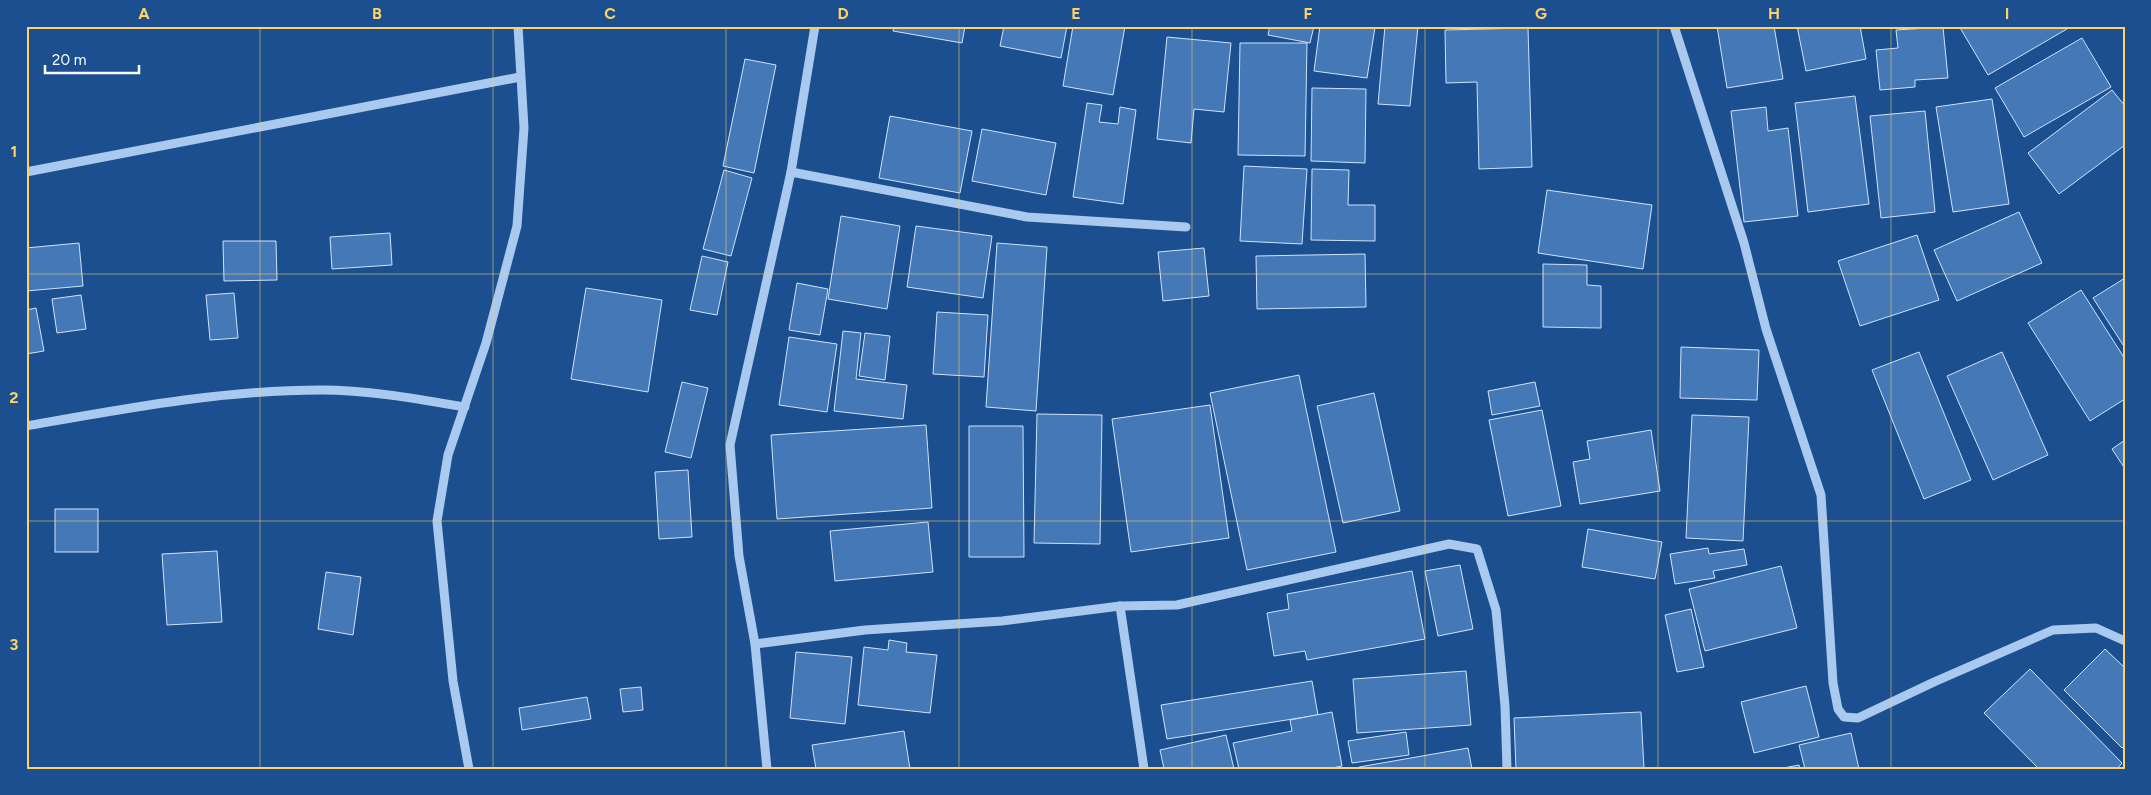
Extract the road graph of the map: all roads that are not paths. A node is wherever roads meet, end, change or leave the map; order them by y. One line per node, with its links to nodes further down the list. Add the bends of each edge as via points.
1 (518, 26): 4 (street)
2 (815, 26): 6 (street)
3 (1674, 26): 11 (street, via 1744,243 1766,329 1821,495 1833,683 1838,709 1844,717 1858,718 2053,630 2096,628)
4 (520, 77): 5 (street); 8 (street, via 524,128 517,226 486,343)
5 (26, 172)
6 (791, 172): 7 (street, via 1027,217); 12 (street, via 730,445 739,556)
7 (1186, 227)
8 (465, 407): 9 (street, via 402,396 322,390 224,395); 13 (street, via 448,455 437,521 453,681)
9 (26, 426)
10 (1120, 606): 12 (street, via 1002,621 865,630); 15 (street); 16 (street, via 1177,605 1449,544 1478,549 1496,610 1506,706)
11 (2125, 640)
12 (755, 644): 14 (street)
13 (469, 769)
14 (768, 769)
15 (1144, 769)
16 (1507, 769)

